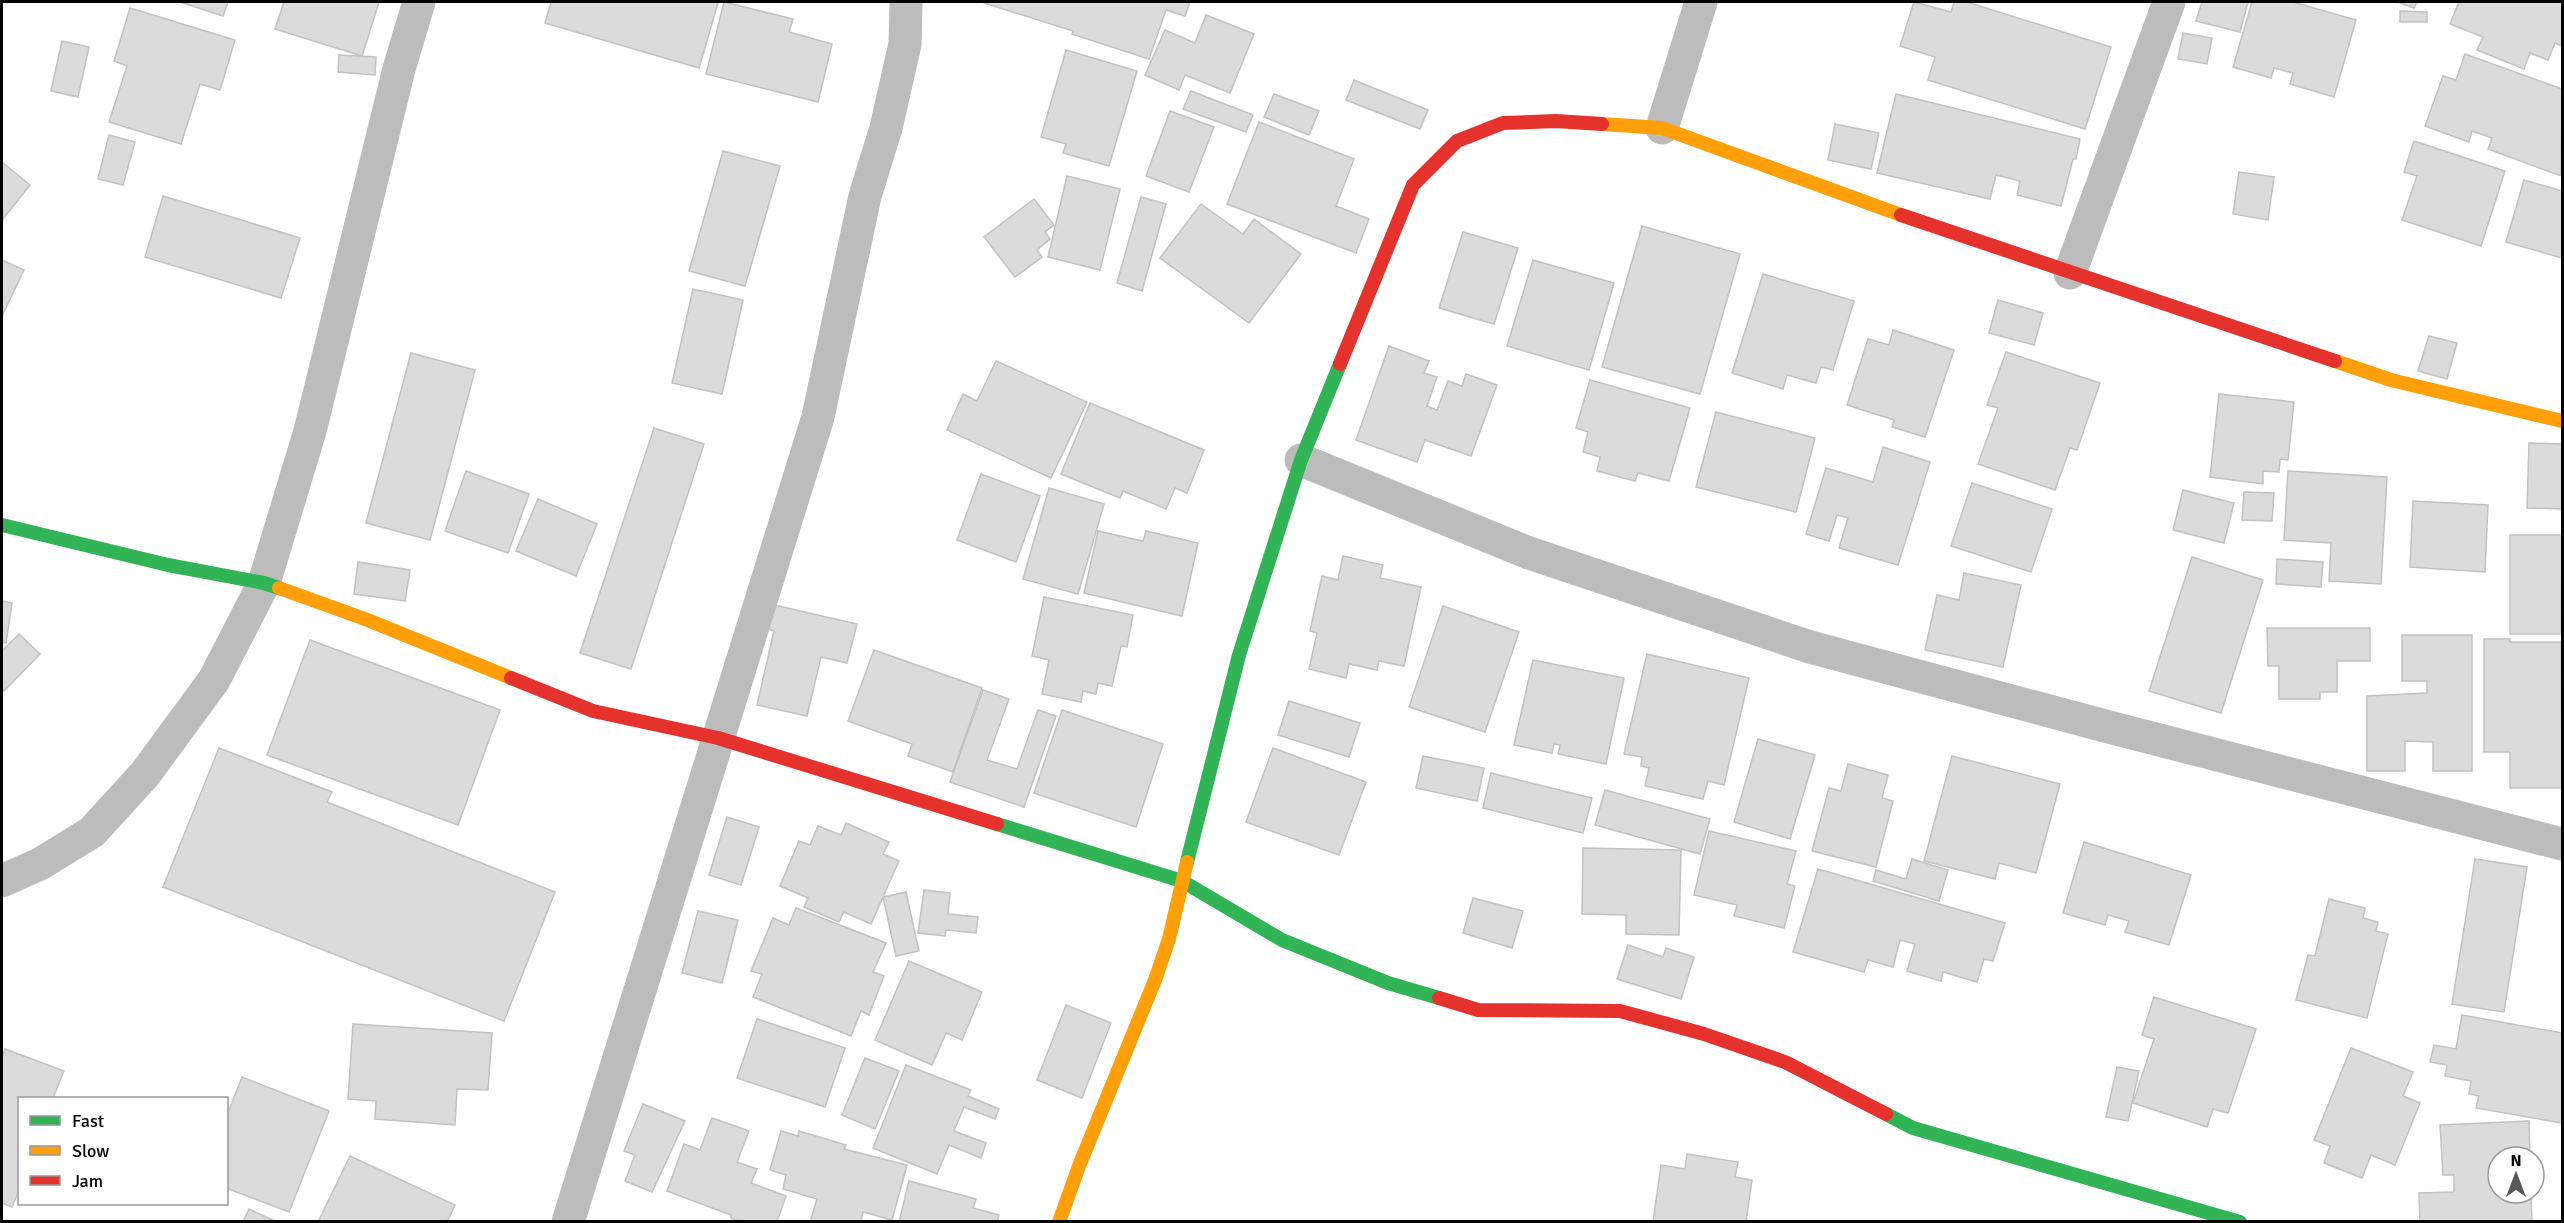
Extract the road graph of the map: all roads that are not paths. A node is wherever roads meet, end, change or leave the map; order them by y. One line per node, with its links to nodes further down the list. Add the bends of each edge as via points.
1 (419, 2): 10 (street, via 310,431)
2 (906, 2): 11 (street, via 905,44 886,128 865,196 818,417)
3 (1701, 2): 5 (street)
4 (2169, 2): 6 (street)
5 (1662, 128): 6 (street); 8 (street, via 1556,121 1503,123 1457,141 1413,185)
6 (2070, 273): 7 (street, via 2391,380)
7 (2562, 421)
8 (1301, 460): 12 (street, via 1530,553 1810,647); 14 (street, via 1239,655)
9 (2, 525): 10 (street, via 168,566)
10 (264, 583): 11 (street, via 593,711); 13 (street, via 214,680 145,774 92,832 40,864)
11 (718, 738): 14 (street); 15 (street)
12 (2562, 844)
13 (2, 880)
14 (1182, 881): 16 (street, via 1155,980); 17 (street, via 1282,940 1388,983 1478,1010 1620,1011 1662,1022 1785,1062 1913,1128)
15 (568, 1221)
16 (1059, 1221)
17 (2240, 1221)

